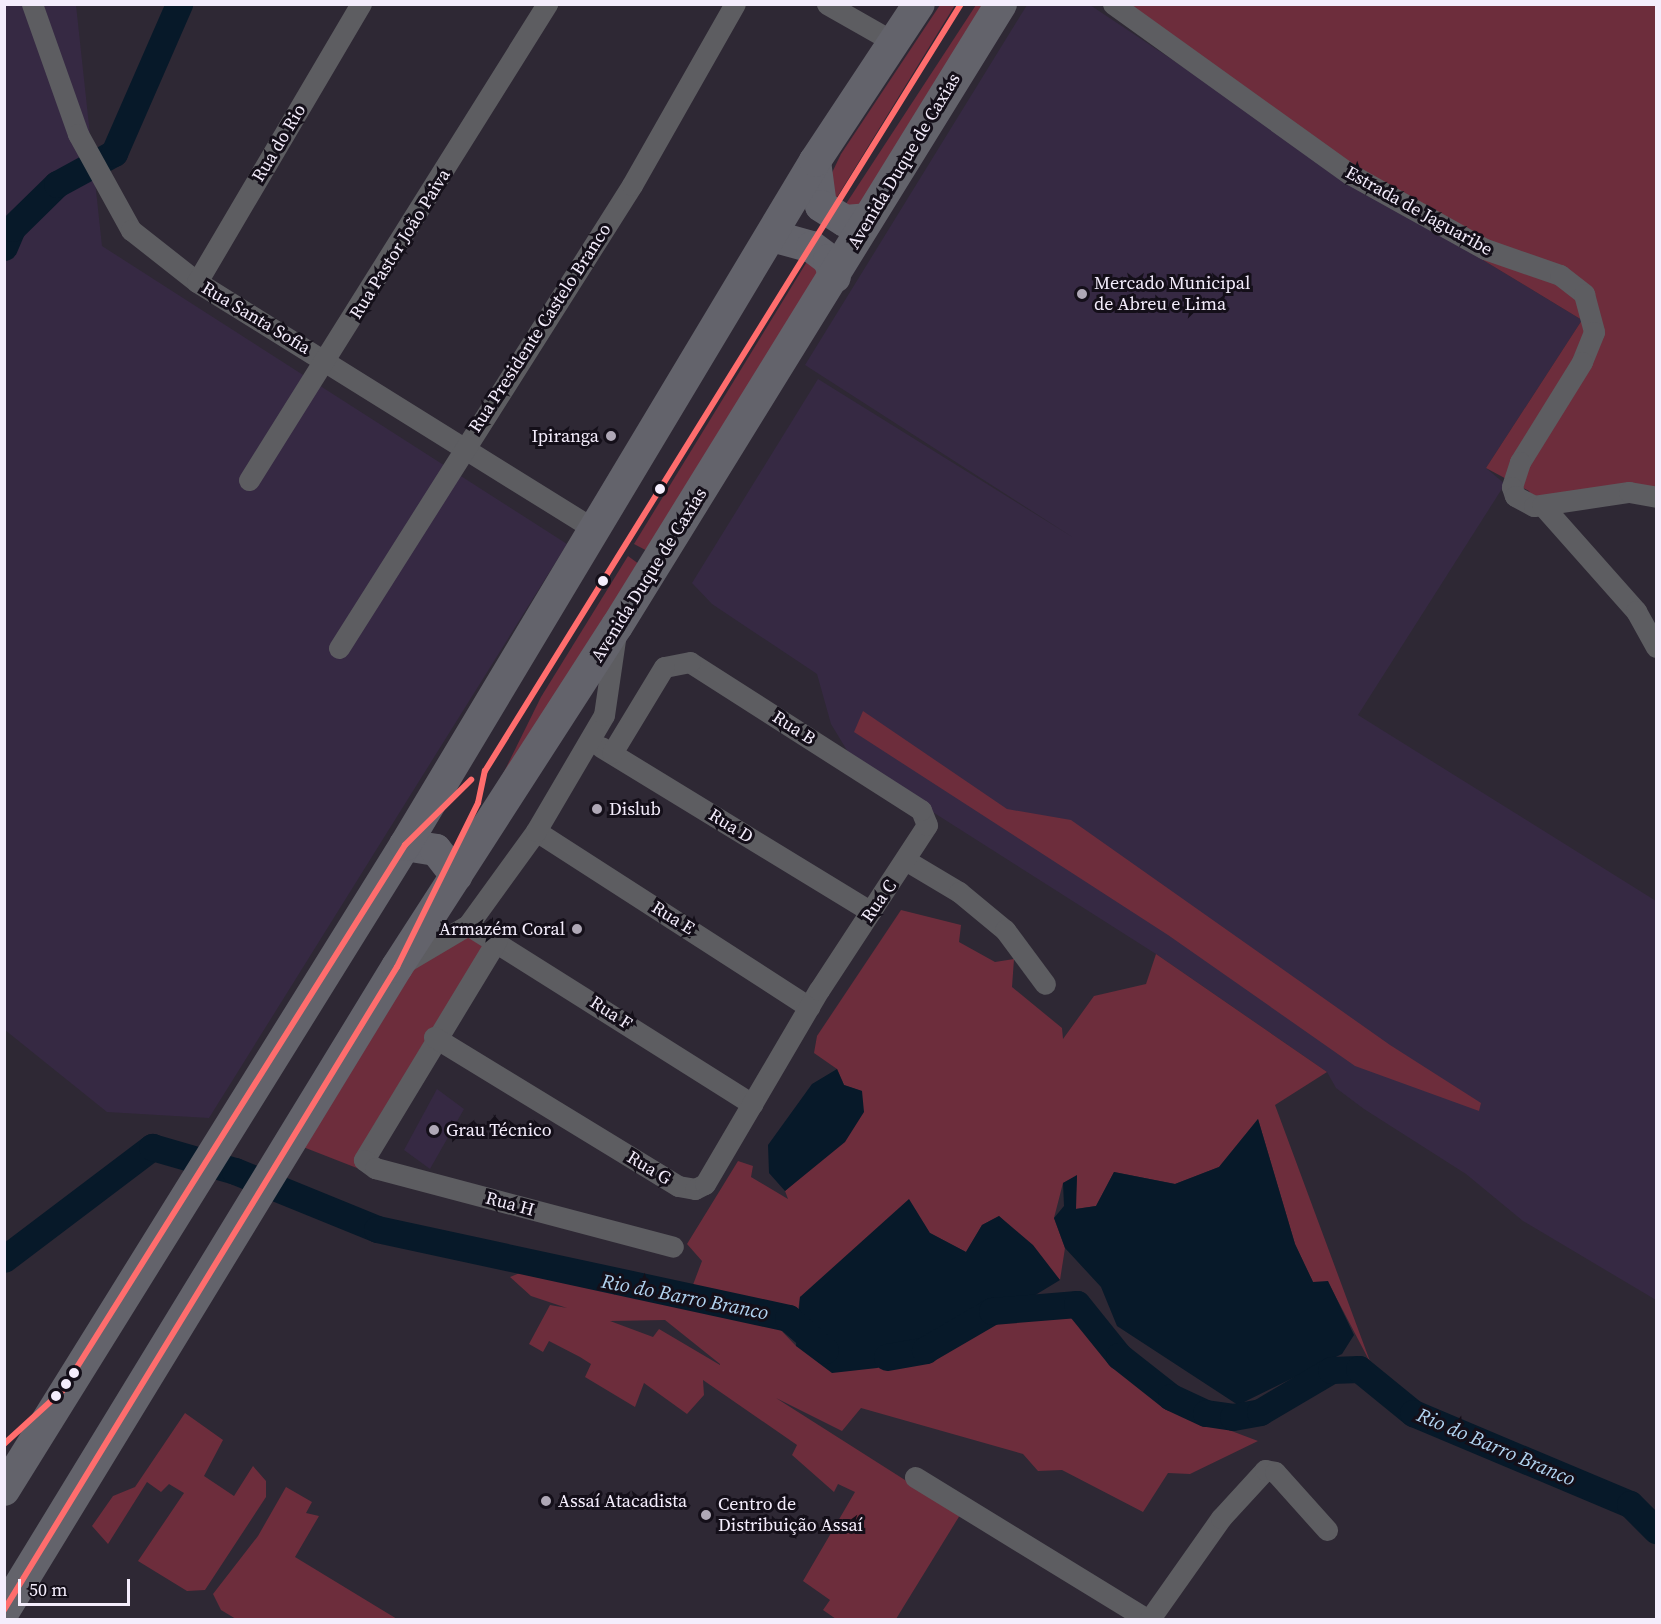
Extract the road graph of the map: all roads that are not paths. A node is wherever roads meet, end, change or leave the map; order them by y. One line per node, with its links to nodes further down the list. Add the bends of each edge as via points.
1 (32, 4): 14 (street, Rua Santa Sofia, via 78,134 112,200 131,230)
2 (361, 4): 14 (street, Rua do Rio)
3 (547, 4): 15 (street, Rua Pastor João Paiva)
4 (735, 4): 16 (street, Rua Presidente Castelo Branco, via 632,185)
5 (827, 4): 9 (street)
6 (919, 4): 9 (highway)
7 (1001, 4): 11 (highway, Avenida Duque de Caxias)
8 (1113, 4): 19 (street, Estrada de Jaguaribe, via 1350,174 1485,249 1560,275 1584,294 1594,332 1582,362 1513,476 1515,496)
9 (894, 42): 10 (highway)
10 (815, 161): 11 (highway, via 821,206 844,221); 12 (highway)
11 (867, 219): 13 (highway, Avenida Duque de Caxias)
12 (772, 236): 13 (highway, via 812,247 829,260); 20 (highway)
13 (835, 278): 21 (highway, Avenida Duque de Caxias)
14 (197, 282): 15 (street, Rua Santa Sofia)
15 (327, 362): 16 (street, Rua Santa Sofia); 17 (street, Rua Pastor João Paiva)
16 (464, 446): 20 (street, Rua Santa Sofia); 23 (street, Rua Presidente Castelo Branco)
17 (249, 480)
18 (1656, 497): 19 (street, Estrada de Jaguaribe, via 1629,492)
19 (1542, 505): 22 (street, Estrada de Jaguaribe, via 1636,611)
20 (596, 530): 28 (highway)
21 (617, 627): 24 (street, via 604,715); 30 (highway, Avenida Duque de Caxias)
22 (1656, 647)
23 (339, 648)
24 (590, 741): 25 (street, Rua D); 27 (street)
25 (612, 753): 26 (street, Rua B, via 664,667 690,662); 31 (street, Rua D)
26 (921, 810): 29 (street, Rua C, via 927,825)
27 (536, 831): 32 (street); 36 (street, Rua E)
28 (405, 845): 30 (highway, via 436,850); 40 (highway)
29 (907, 861): 31 (street, Rua C); 35 (street, via 959,892 1005,930)
30 (456, 876): 34 (highway, Avenida Duque de Caxias)
31 (871, 912): 36 (street, Rua C)
32 (468, 925): 33 (street, Rua F); 34 (street)
33 (497, 940): 37 (street); 38 (street, Rua F)
34 (397, 967): 45 (highway, Avenida Duque de Caxias)
35 (1045, 984)
36 (814, 998): 38 (street, Rua G)
37 (434, 1037): 38 (street, Rua G, via 685,1190 705,1184); 39 (street, Rua H, via 368,1146 364,1160 375,1168)
38 (752, 1104)
39 (673, 1246)
40 (62, 1391): 41 (highway); 43 (highway)
41 (4, 1444)
42 (915, 1477): 46 (street)
43 (4, 1490)
44 (1327, 1530): 46 (street, via 1275,1472 1265,1470 1221,1518)
45 (4, 1611)
46 (1148, 1620)

